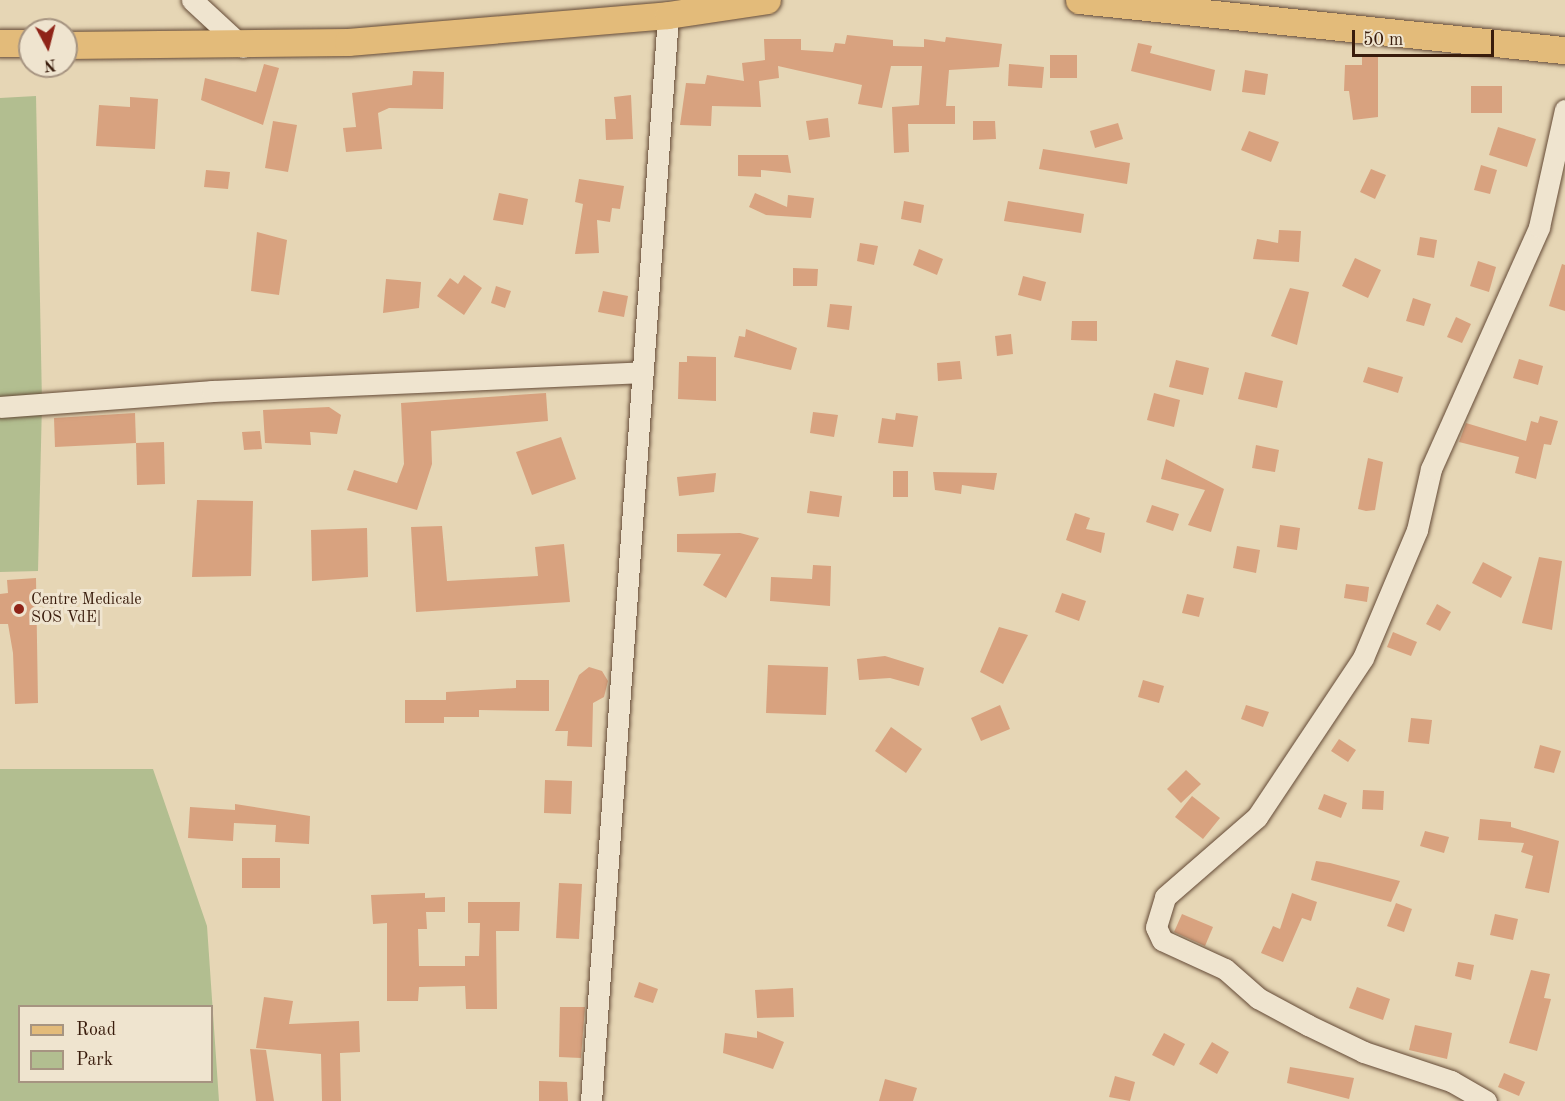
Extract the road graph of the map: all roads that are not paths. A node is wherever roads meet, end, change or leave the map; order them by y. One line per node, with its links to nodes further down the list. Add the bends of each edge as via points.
1 (192, 0): 8 (street)
2 (767, 0): 4 (main road)
3 (1079, 0): 9 (main road)
4 (668, 15): 8 (main road); 11 (street)
5 (0, 43): 6 (main road)
6 (18, 43)
7 (78, 45): 8 (main road)
8 (243, 47)
9 (1565, 50)
10 (1565, 110): 14 (street, via 1539,226 1431,469 1417,530 1362,658 1257,817 1166,897 1156,927 1162,940 1225,969 1258,998 1308,1025 1364,1053 1451,1081)
11 (640, 372): 12 (street, via 212,391); 13 (street)
12 (0, 407)
13 (591, 1101)
14 (1486, 1101)

